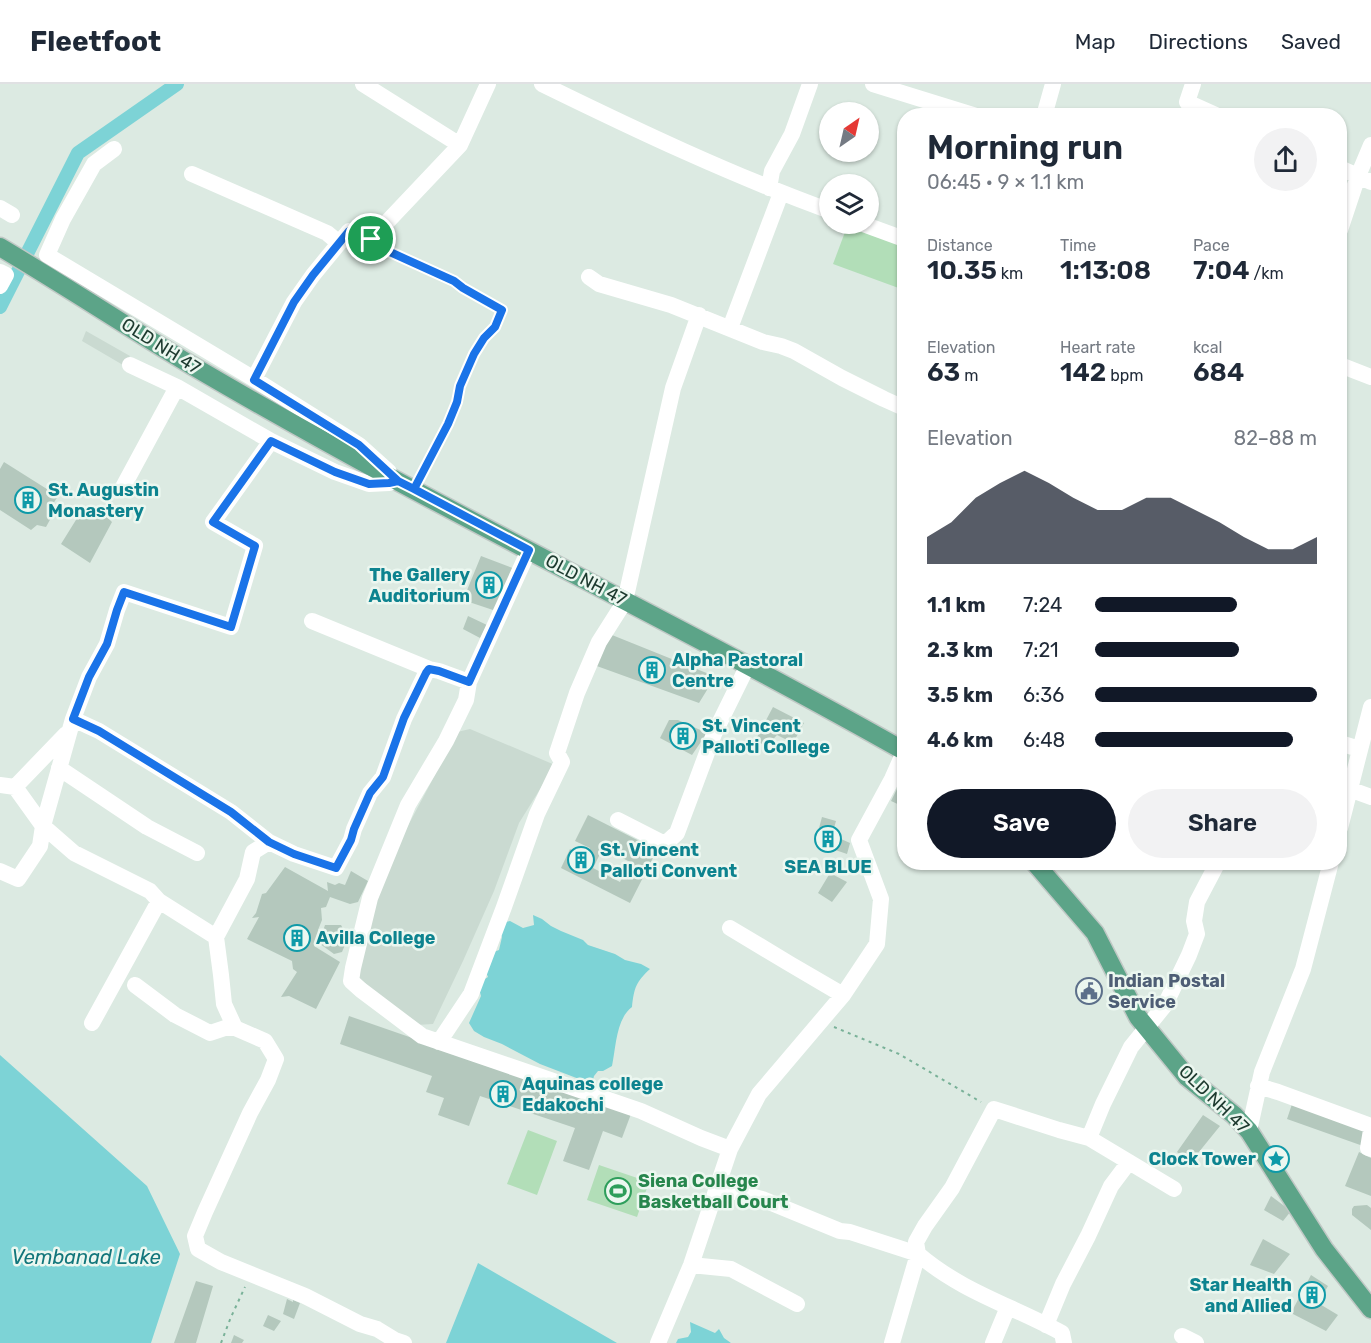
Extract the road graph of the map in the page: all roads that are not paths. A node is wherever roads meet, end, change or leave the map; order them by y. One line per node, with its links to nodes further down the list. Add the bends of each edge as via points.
1 (363, 84): 11 (street)
2 (488, 84): 11 (street)
3 (542, 84): 17 (street)
4 (810, 84): 17 (street, via 792,134 772,171)
5 (873, 84): 8 (street)
6 (1053, 84): 9 (street)
7 (1193, 84): 10 (street, via 1188,102)
8 (950, 108)
9 (1046, 108)
10 (1201, 108)
11 (460, 145): 22 (street, via 371,239 349,231)
12 (1371, 145): 16 (street)
13 (114, 149): 32 (street, via 94,164 47,255)
14 (1347, 171): 16 (street)
15 (192, 174): 22 (street, via 327,233)
16 (1364, 179): 19 (street)
17 (775, 190): 18 (street); 28 (street)
18 (819, 207)
19 (1347, 215)
20 (879, 230): 21 (street)
21 (897, 236)
22 (339, 243): 32 (street, via 294,302)
23 (0, 247): 36 (main road, OLD NH 47, via 190,364)
24 (0, 272): 26 (street, via 6,275)
25 (589, 277): 27 (street, via 599,284)
26 (0, 286)
27 (699, 315): 28 (street); 39 (street, via 674,388)
28 (730, 328): 34 (street, via 794,351)
29 (130, 365): 33 (street)
30 (1347, 367): 31 (street)
31 (1371, 377)
32 (254, 380): 36 (street, via 359,445)
33 (177, 387): 35 (street); 37 (street)
34 (897, 405)
35 (271, 441): 36 (street, via 369,484); 45 (street, via 213,522 255,546 231,627 124,592 107,644 89,677)
36 (406, 485): 38 (main road, OLD NH 47)
37 (123, 487)
38 (529, 550): 39 (main road, OLD NH 47); 43 (street)
39 (625, 601): 41 (main road, OLD NH 47); 71 (street, via 599,642 576,693 557,753 562,762 537,814 471,993)
40 (312, 621): 42 (street)
41 (748, 665): 47 (main road, OLD NH 47); 55 (street, via 714,734 677,833 665,844)
42 (429, 669): 43 (street); 57 (street, via 404,718 383,777 370,793 336,868)
43 (469, 682): 71 (street, via 466,700 446,741 408,805 370,898 352,968 351,981 361,990 422,1035)
44 (1371, 708): 48 (street)
45 (71, 725): 50 (street); 51 (street); 57 (street, via 99,731 231,812)
46 (1347, 745): 48 (street)
47 (897, 747)
48 (1359, 749): 52 (street)
49 (897, 767): 67 (street, via 859,840 881,899 877,944)
50 (59, 768): 56 (street); 58 (street, via 147,827)
51 (7, 786): 56 (street)
52 (1349, 789): 53 (street); 54 (street)
53 (1371, 797)
54 (1347, 798)
55 (618, 820)
56 (43, 826): 62 (street, via 40,846 18,879); 63 (street, via 74,853 150,891)
57 (269, 842): 65 (street, via 253,852 247,879)
58 (196, 853)
59 (1041, 870): 69 (main road, OLD NH 47, via 1095,933 1138,1017)
60 (1214, 870): 69 (street, via 1197,902 1197,934 1189,955 1165,1005)
61 (1329, 870): 72 (street, via 1303,969)
62 (0, 871)
63 (159, 901): 65 (street); 68 (street)
64 (730, 928): 67 (street)
65 (216, 937): 70 (street, via 224,1004)
66 (135, 985): 70 (street, via 175,1015 210,1033)
67 (843, 995): 77 (street, via 759,1094)
68 (92, 1023)
69 (1147, 1027): 75 (main road, OLD NH 47, via 1187,1077); 76 (street, via 1131,1047)
70 (235, 1028): 88 (street, via 265,1041 276,1059 195,1236 198,1249)
71 (439, 1042): 77 (street, via 641,1111)
72 (1258, 1086): 73 (street); 75 (street)
73 (1371, 1126)
74 (1371, 1130): 78 (street)
75 (1249, 1131): 86 (main road, OLD NH 47, via 1324,1249)
76 (1089, 1138): 79 (street); 82 (street, via 994,1110 952,1188 916,1242)
77 (730, 1149): 80 (street)
78 (1371, 1149)
79 (1129, 1162): 81 (street); 87 (street, via 1111,1186)
80 (717, 1187): 82 (street); 83 (street)
81 (1174, 1189)
82 (918, 1254): 85 (street, via 953,1280); 90 (street)
83 (691, 1265): 84 (street, via 731,1269); 89 (street)
84 (797, 1304)
85 (1008, 1307): 87 (street); 91 (street)
86 (1371, 1309)
87 (1046, 1325): 92 (street, via 1062,1333)
88 (404, 1343)
89 (658, 1343)
90 (892, 1343)
91 (993, 1343)
92 (1064, 1343)

